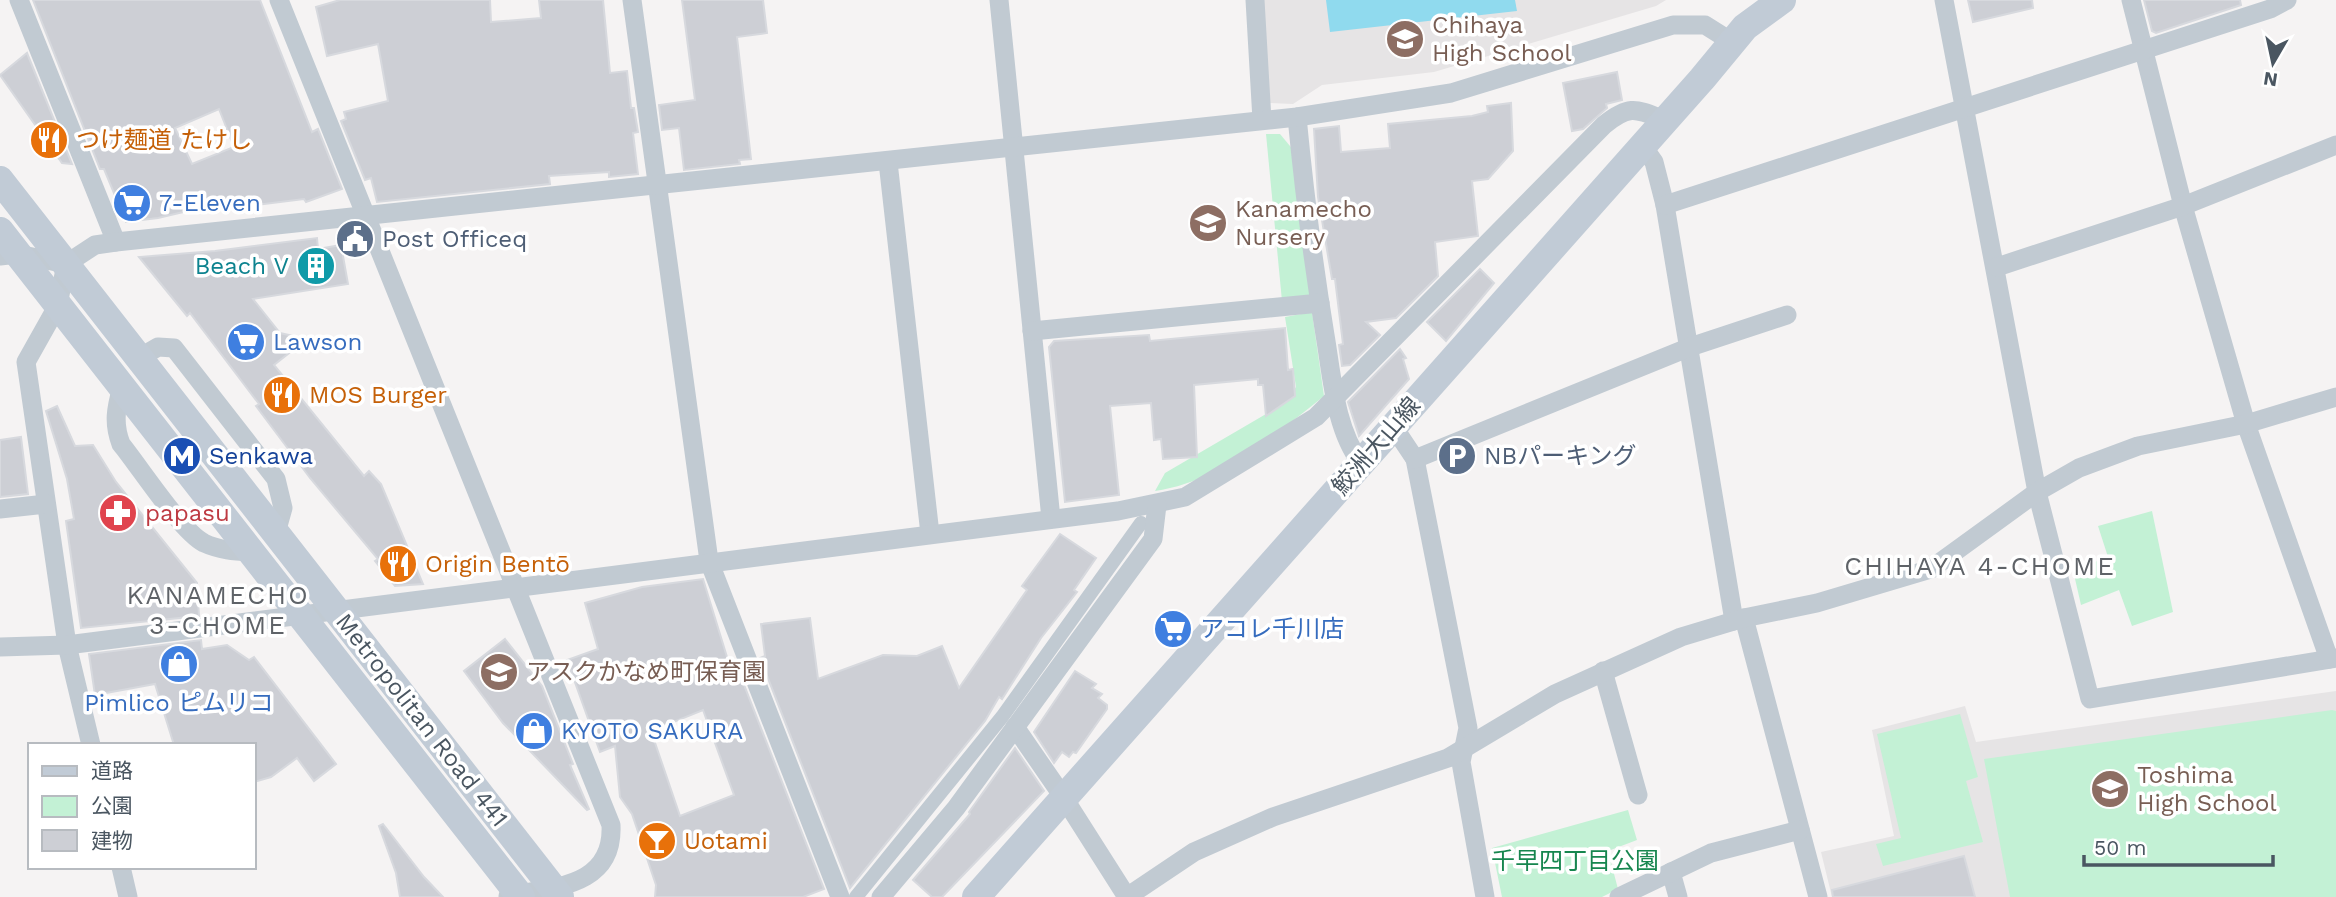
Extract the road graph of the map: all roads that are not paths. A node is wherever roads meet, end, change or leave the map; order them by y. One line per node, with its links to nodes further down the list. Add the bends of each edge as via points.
1 (19, 0): 26 (street)
2 (279, 0): 24 (street)
3 (632, 0): 21 (street)
4 (999, 0): 18 (street)
5 (1255, 0): 14 (street)
6 (1782, 0): 10 (main road, 鮫洲大山線)
7 (1944, 0): 12 (street)
8 (2131, 0): 11 (street)
9 (2287, 0): 11 (street)
10 (1732, 42): 13 (street, via 1705,25 1673,25 1451,93); 15 (main road, 鮫洲大山線)
11 (2144, 51): 12 (street); 23 (street)
12 (1964, 110): 22 (street); 29 (street)
13 (1297, 117): 14 (street); 30 (street)
14 (1262, 120): 18 (street)
15 (1665, 120): 16 (main road, 鮫洲大山線); 36 (street, via 1623,110 1604,125)
16 (1642, 145): 22 (street, via 1654,162); 38 (main road, 鮫洲大山線)
17 (2336, 145): 23 (street)
18 (1014, 147): 19 (street); 33 (street)
19 (888, 162): 21 (street); 47 (street)
20 (0, 180): 28 (main road, Metropolitan Road 441)
21 (656, 187): 24 (street); 48 (street)
22 (1665, 205): 34 (street)
23 (2183, 206): 29 (street); 37 (street)
24 (366, 216): 26 (street); 49 (street)
25 (0, 231): 27 (main road, Metropolitan Road 441)
26 (116, 242): 28 (street, via 95,244)
27 (9, 255): 28 (street); 31 (main road, Metropolitan Road 441)
28 (66, 264): 31 (street); 50 (main road, Metropolitan Road 441)
29 (1997, 267): 41 (street)
30 (1320, 303): 33 (street); 36 (street)
31 (58, 305): 42 (street, via 26,362); 51 (main road, Metropolitan Road 441)
32 (1787, 315): 34 (street)
33 (1032, 331): 45 (street)
34 (1690, 347): 39 (street); 52 (street)
35 (2336, 397): 37 (street)
36 (1335, 400): 40 (street); 43 (street, via 1309,422 1185,497)
37 (2246, 424): 41 (street, via 2138,446 2079,468); 55 (street)
38 (1393, 426): 39 (street); 40 (main road, 鮫洲大山線)
39 (1415, 459): 59 (street, via 1468,728)
40 (1361, 463): 61 (main road, 鮫洲大山線)
41 (2037, 492): 52 (street, via 1931,569 1817,603); 55 (street, via 2090,699)
42 (46, 505): 44 (street); 53 (street)
43 (1157, 505): 45 (street); 57 (street, via 1153,539)
44 (0, 509)
45 (1051, 519): 47 (street)
46 (1141, 523): 69 (street, via 1002,717)
47 (930, 534): 48 (street)
48 (709, 561): 49 (street); 68 (street)
49 (518, 586): 50 (street); 65 (street, via 611,825 610,845 601,864)
50 (336, 609): 51 (street); 65 (main road, Metropolitan Road 441)
51 (299, 615): 53 (street); 66 (main road, Metropolitan Road 441)
52 (1739, 620): 56 (street, via 1681,637); 62 (street)
53 (67, 645): 54 (street); 58 (street)
54 (0, 647)
55 (2332, 658)
56 (1603, 671): 59 (street); 60 (street)
57 (1014, 727): 61 (street); 70 (street, via 956,808)
58 (91, 743)
59 (1465, 746): 72 (street, via 1448,758 1273,817 1194,852); 73 (street, via 1461,762)
60 (1638, 795)
61 (1064, 797): 71 (main road, 鮫洲大山線); 72 (street)
62 (1800, 830): 64 (street, via 1712,853); 76 (street)
63 (121, 869): 67 (street)
64 (1671, 872): 74 (street); 75 (street)
65 (556, 892): 66 (street)
66 (515, 896)
67 (128, 897)
68 (840, 897)
69 (856, 897)
70 (881, 897)
71 (976, 897)
72 (1127, 897)
73 (1485, 897)
74 (1619, 897)
75 (1678, 897)
76 (1818, 897)

